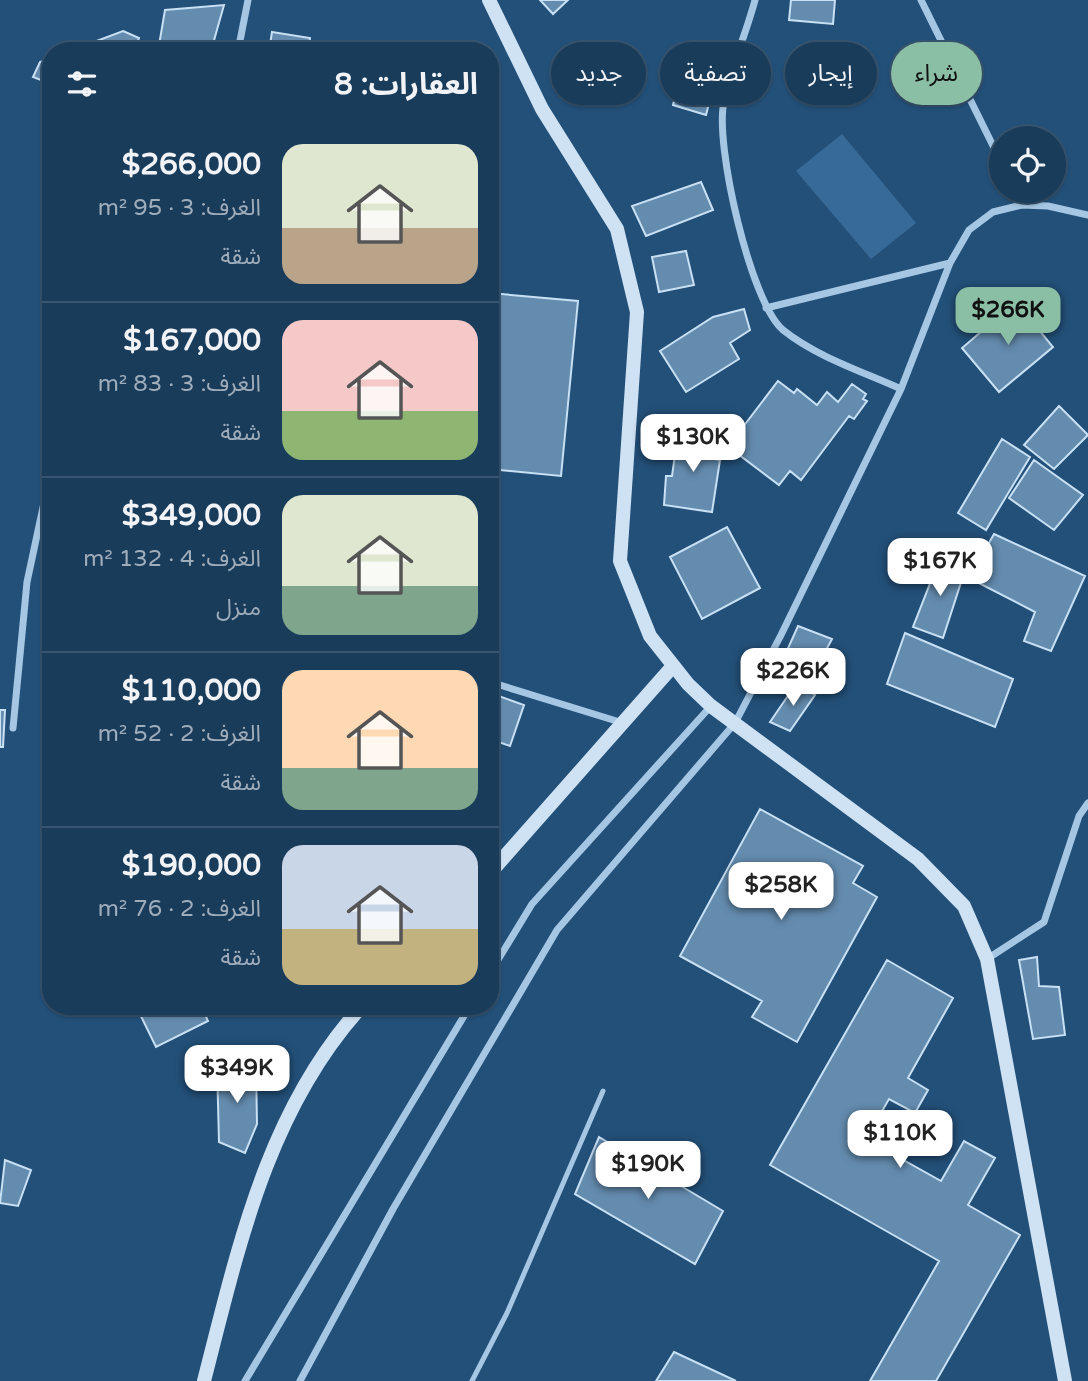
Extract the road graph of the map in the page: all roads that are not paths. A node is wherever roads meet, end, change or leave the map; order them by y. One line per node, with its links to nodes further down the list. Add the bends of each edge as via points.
1 (248, 0): 5 (street)
2 (489, 0): 13 (main road, via 542,109 617,229 637,312 621,561 650,636)
3 (755, 0): 10 (street, via 723,103 723,158)
4 (921, 0): 6 (street)
5 (240, 42)
6 (989, 138)
7 (1022, 205): 8 (street); 9 (street, via 993,212 969,230)
8 (1088, 215)
9 (950, 263): 10 (street); 11 (street)
10 (766, 309): 11 (street, via 780,328 815,352)
11 (901, 389): 17 (street)
12 (42, 512): 18 (street, via 27,582)
13 (673, 666): 15 (main road); 16 (main road)
14 (499, 685): 16 (street)
15 (711, 706): 17 (main road); 21 (street, via 532,904)
16 (624, 723): 20 (main road)
17 (735, 723): 22 (main road, via 918,859 964,906); 28 (street, via 557,930 393,1209)
18 (13, 728)
19 (1088, 803): 22 (street, via 1079,816 1044,922)
20 (499, 863)
21 (499, 958)
22 (986, 958): 30 (main road)
23 (354, 1015): 26 (main road, via 306,1080 271,1150 236,1256)
24 (465, 1015): 27 (street)
25 (603, 1091): 29 (lane, via 507,1313)
26 (204, 1381)
27 (245, 1381)
28 (300, 1381)
29 (472, 1381)
30 (1065, 1381)

